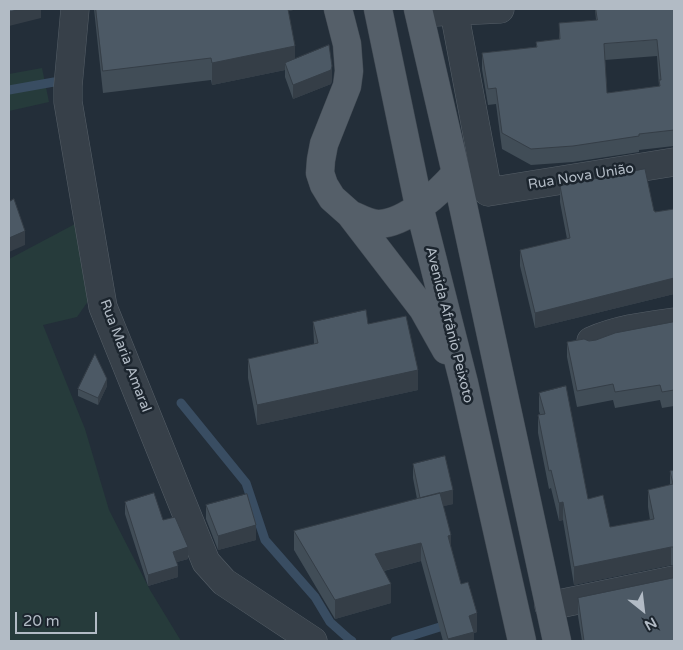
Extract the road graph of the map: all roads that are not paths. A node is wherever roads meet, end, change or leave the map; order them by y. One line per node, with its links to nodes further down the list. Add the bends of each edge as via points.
1 (75, 9): 17 (street, Rua Maria Amaral, via 68,102 103,307 206,562 224,582)
2 (338, 9): 10 (main road, via 347,44 349,72 347,86 324,144 320,173 332,198)
3 (378, 9): 9 (main road, Avenida Afrânio Peixoto)
4 (500, 9): 6 (street)
5 (419, 11): 6 (street); 8 (main road)
6 (454, 11): 7 (street, Rua Nova União, via 488,192)
7 (674, 162)
8 (456, 173): 9 (main road); 15 (main road)
9 (419, 206): 10 (main road, via 394,222 379,224); 13 (main road, Avenida Afrânio Peixoto)
10 (350, 214): 13 (main road, via 423,309)
11 (674, 322): 12 (street, via 628,329)
12 (591, 341)
13 (464, 383): 16 (main road, Avenida Afrânio Peixoto)
14 (674, 580): 15 (street)
15 (549, 606): 18 (main road)
16 (518, 640)
17 (313, 641)
18 (556, 641)

